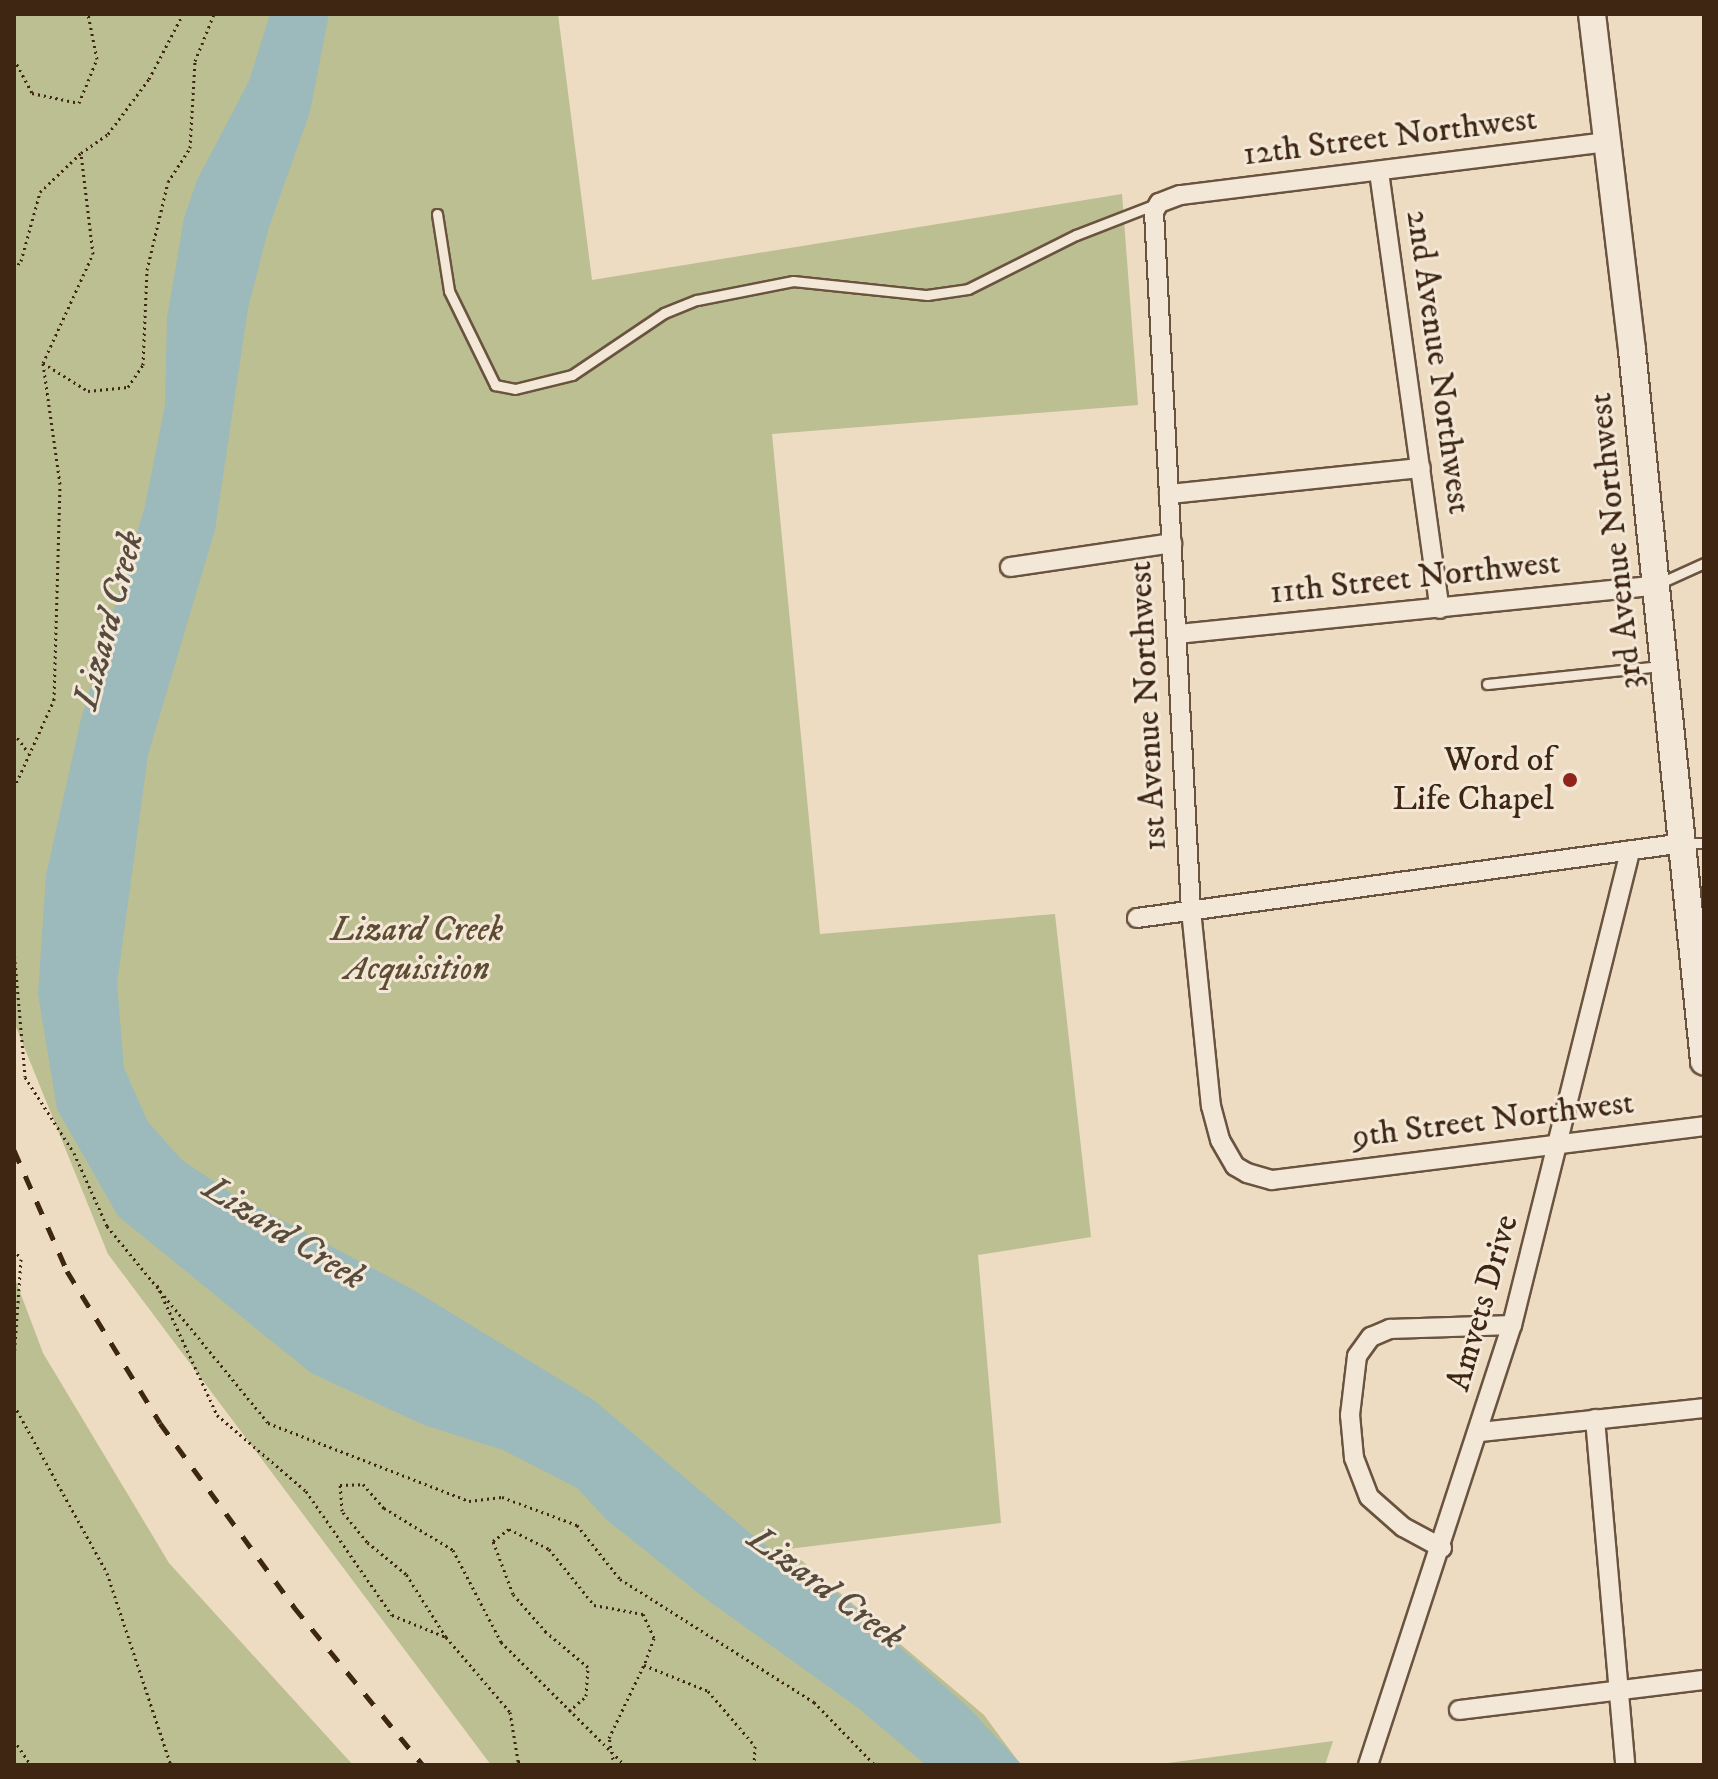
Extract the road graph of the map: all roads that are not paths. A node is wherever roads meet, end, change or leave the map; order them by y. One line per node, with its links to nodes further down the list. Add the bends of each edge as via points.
1 (1592, 14): 2 (main road, 3rd Avenue Northwest)
2 (1607, 142): 3 (street, 12th Street Northwest); 11 (main road, 3rd Avenue Northwest)
3 (1379, 172): 4 (street, 12th Street Northwest, via 1180,195); 6 (street, 2nd Avenue Northwest)
4 (1159, 203): 5 (lane, via 1076,235 968,289 927,295 793,281 697,300 664,313 572,375 515,389 495,385 449,291); 7 (street, 1st Avenue Northwest, via 1151,232)
5 (437, 214)
6 (1421, 468): 7 (street); 12 (street, 2nd Avenue Northwest)
7 (1169, 494): 8 (street, 1st Avenue Northwest)
8 (1172, 543): 10 (street); 13 (street, 1st Avenue Northwest)
9 (1704, 563): 11 (lane)
10 (1010, 567)
11 (1657, 585): 12 (street, 11th Street Northwest); 14 (main road, 3rd Avenue Northwest)
12 (1440, 609): 13 (street, 11th Street Northwest)
13 (1178, 634): 18 (street, 1st Avenue Northwest)
14 (1664, 665): 15 (lane); 16 (main road, 3rd Avenue Northwest)
15 (1487, 684)
16 (1694, 843): 17 (street); 20 (main road, 3rd Avenue Northwest)
17 (1630, 850): 18 (street); 22 (street, Amvets Drive)
18 (1191, 910): 19 (street); 23 (street, 1st Avenue Northwest, via 1211,1106 1220,1140 1235,1166 1247,1173 1272,1180)
19 (1137, 918)
20 (1704, 1061)
21 (1704, 1126): 22 (street, 9th Street Northwest)
22 (1559, 1142): 23 (street, 9th Street Northwest); 24 (street, Amvets Drive)
23 (1290, 1177)
24 (1512, 1325): 27 (street, Amvets Drive); 28 (street, via 1390,1329 1371,1337 1357,1356 1350,1415 1354,1458 1369,1497 1403,1527)
25 (1704, 1408): 26 (street)
26 (1595, 1419): 27 (street); 30 (street)
27 (1480, 1432): 28 (street, Amvets Drive)
28 (1442, 1548): 32 (street, Amvets Drive)
29 (1704, 1680): 30 (street)
30 (1619, 1688): 31 (street); 33 (street)
31 (1459, 1710)
32 (1368, 1765)
33 (1625, 1765)

